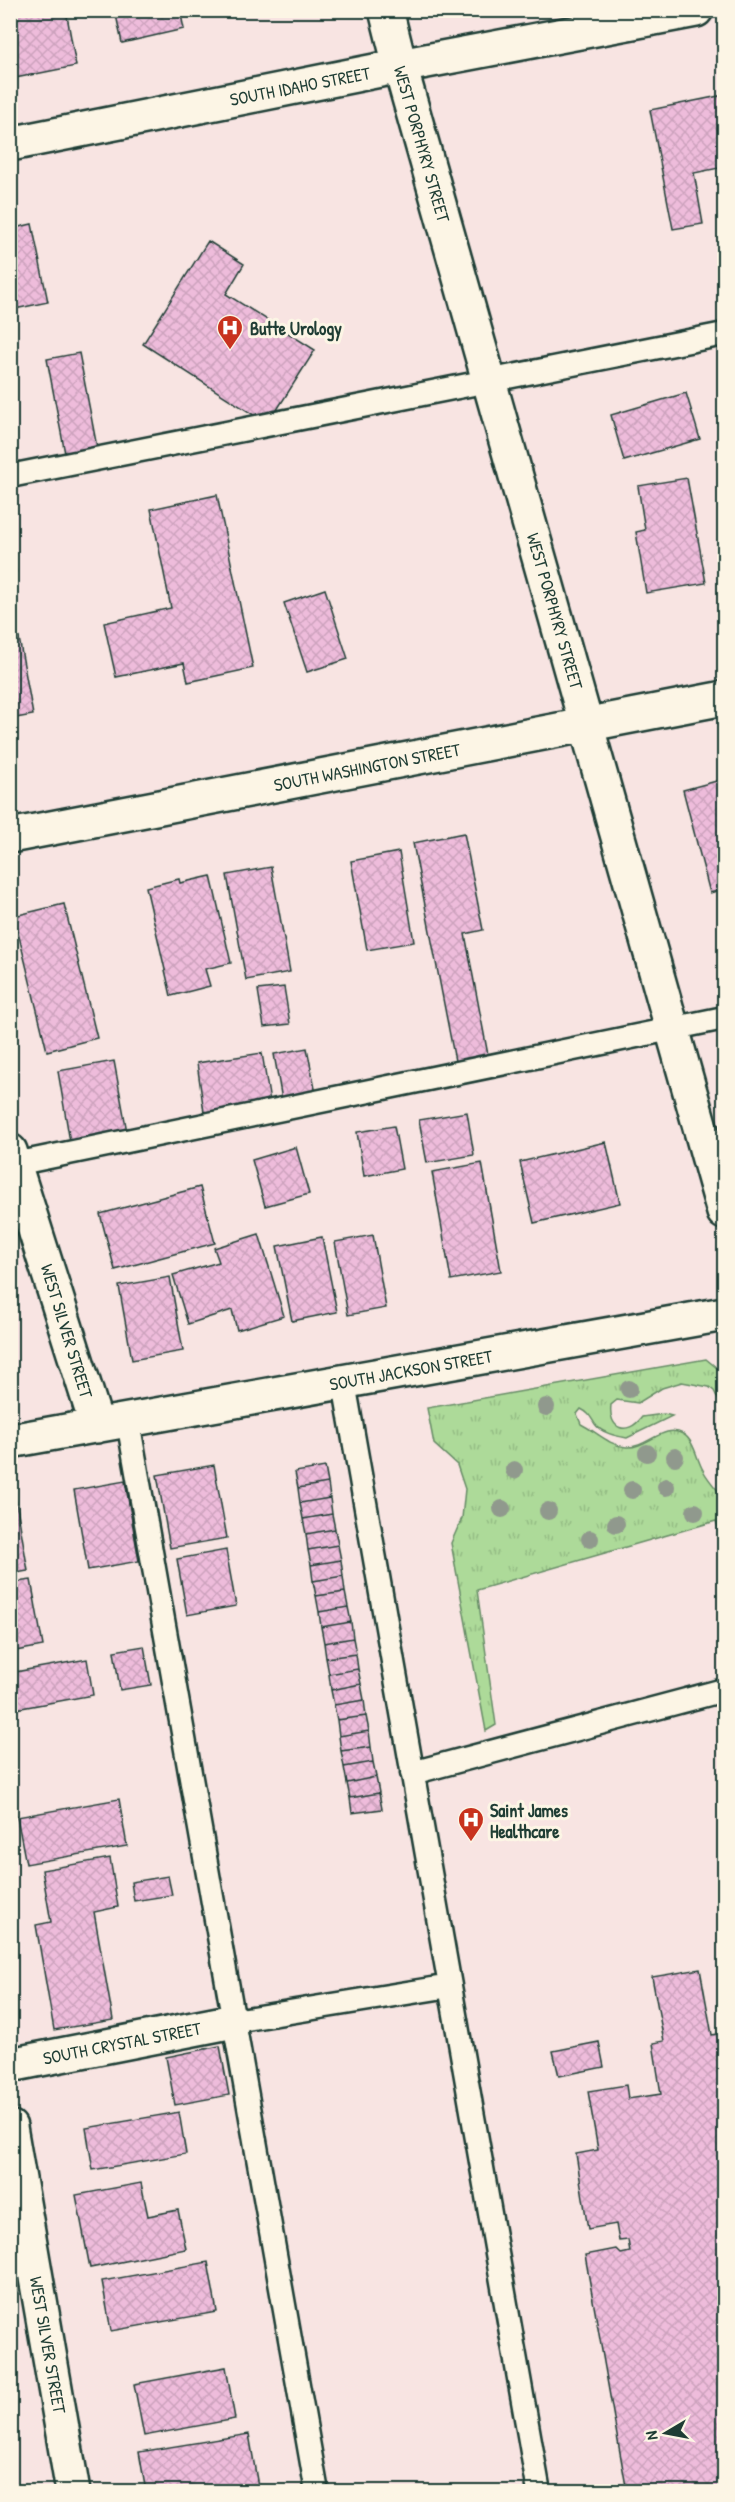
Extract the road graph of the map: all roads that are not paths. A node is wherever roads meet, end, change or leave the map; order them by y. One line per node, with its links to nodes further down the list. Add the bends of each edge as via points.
1 (386, 10): 3 (street, WEST PORPHYRY STREET)
2 (696, 10): 3 (street, SOUTH IDAHO STREET)
3 (399, 66): 4 (street, SOUTH IDAHO STREET); 6 (street, WEST PORPHYRY STREET)
4 (10, 144)
5 (724, 334): 6 (lane)
6 (489, 381): 7 (lane); 9 (street, WEST PORPHYRY STREET)
7 (10, 476)
8 (724, 698): 9 (street, SOUTH WASHINGTON STREET)
9 (587, 724): 10 (street, SOUTH WASHINGTON STREET); 12 (street, WEST PORPHYRY STREET)
10 (10, 836)
11 (724, 1018): 12 (lane)
12 (673, 1028): 13 (lane); 14 (street, WEST PORPHYRY STREET)
13 (12, 1160): 17 (street, WEST SILVER STREET)
14 (724, 1212)
15 (724, 1314): 16 (street, SOUTH JACKSON STREET)
16 (344, 1383): 17 (street, SOUTH JACKSON STREET); 20 (lane)
17 (112, 1424): 18 (street); 22 (lane)
18 (10, 1441)
19 (724, 1690): 20 (lane)
20 (412, 1773): 21 (lane)
21 (450, 1986): 22 (lane); 27 (lane)
22 (234, 2021): 23 (street, SOUTH CRYSTAL STREET); 26 (lane)
23 (10, 2065)
24 (10, 2127): 25 (street, WEST SILVER STREET)
25 (73, 2492)
26 (317, 2492)
27 (539, 2492)

